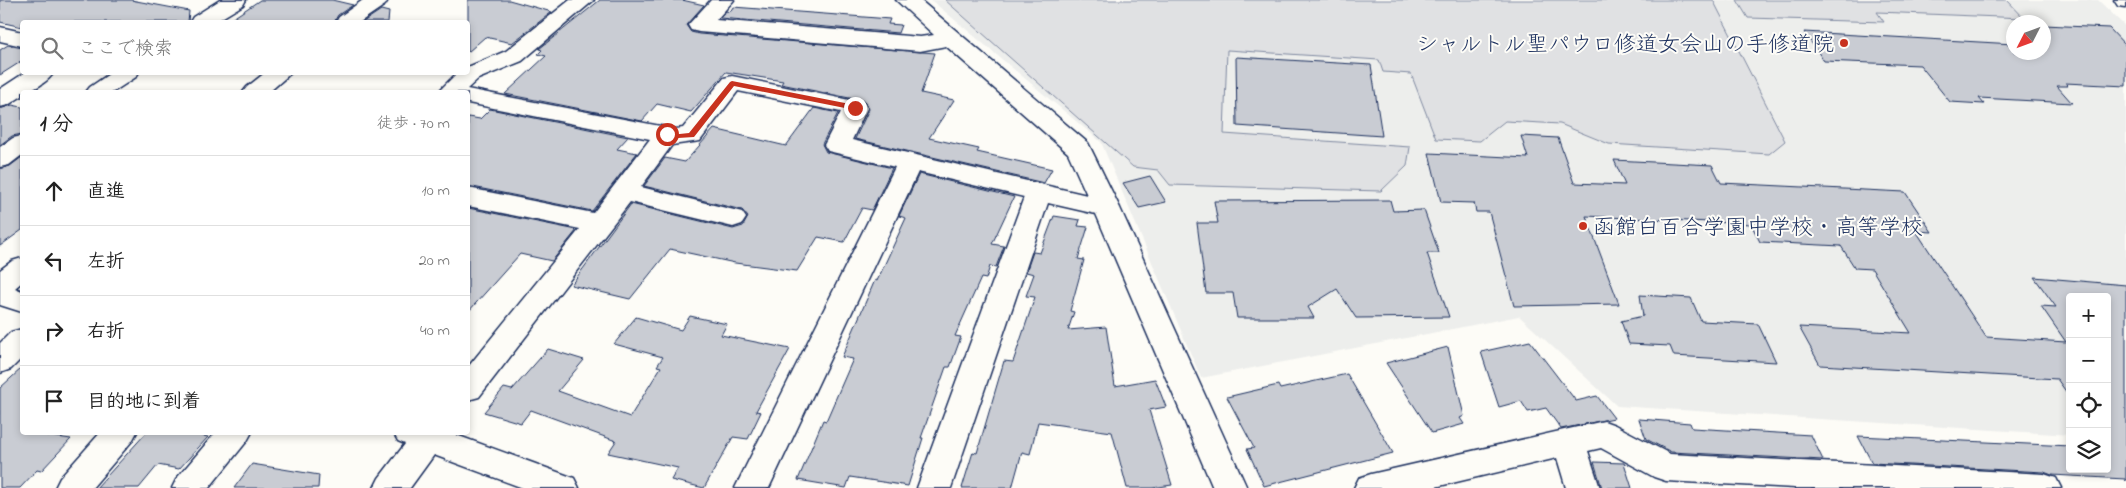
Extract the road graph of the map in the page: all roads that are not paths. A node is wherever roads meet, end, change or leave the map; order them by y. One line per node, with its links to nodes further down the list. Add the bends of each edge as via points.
1 (234, 0): 6 (street)
2 (377, 0): 7 (street)
3 (583, 0): 11 (street, via 514,56)
4 (723, 0): 9 (street, via 699,24 920,44)
5 (907, 0): 9 (street)
6 (204, 20)
7 (350, 20)
8 (0, 34): 10 (street)
9 (951, 38): 28 (street, via 1079,149)
10 (20, 39)
11 (470, 74)
12 (38, 75): 20 (street)
13 (124, 75): 16 (street)
14 (277, 75): 17 (street)
15 (469, 75): 18 (street)
16 (101, 90)
17 (258, 90)
18 (453, 90)
19 (470, 96): 21 (street, via 667,134)
20 (0, 100)
21 (665, 138): 24 (street, via 691,135 732,83 855,108 837,145); 25 (street)
22 (20, 145): 23 (street)
23 (0, 159)
24 (910, 163): 26 (street); 45 (street)
25 (624, 192): 29 (street); 30 (street)
26 (1038, 194): 28 (street); 46 (street)
27 (470, 197): 30 (street)
28 (1107, 208): 47 (street)
29 (733, 218)
30 (599, 224): 35 (street)
31 (20, 270): 32 (street)
32 (0, 285)
33 (0, 294): 34 (street)
34 (20, 300)
35 (470, 385)
36 (118, 435): 41 (street)
37 (233, 435): 42 (street)
38 (423, 435): 43 (street); 44 (street)
39 (1569, 443): 40 (street); 49 (street); 50 (street, via 1604,434 1666,467)
40 (1436, 481): 48 (street)
41 (72, 488)
42 (189, 488)
43 (391, 488)
44 (562, 488)
45 (752, 488)
46 (934, 488)
47 (1230, 488)
48 (1371, 488)
49 (1583, 488)
50 (2044, 488)

